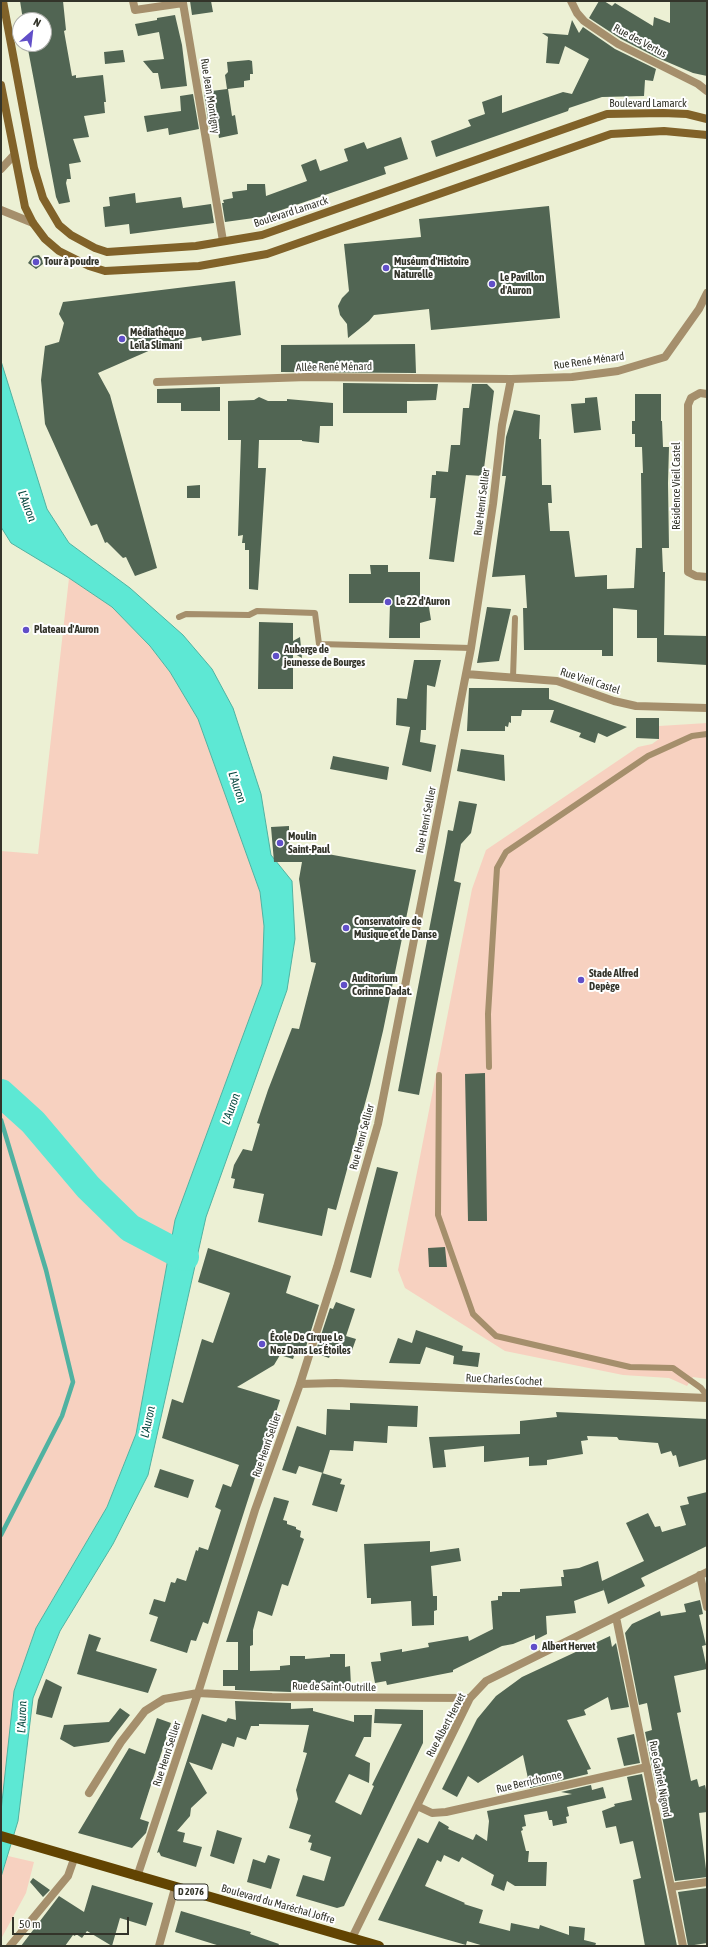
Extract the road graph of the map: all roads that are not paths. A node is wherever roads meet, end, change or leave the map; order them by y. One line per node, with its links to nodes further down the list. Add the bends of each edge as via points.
1 (3, 1): 12 (main road, Boulevard Lamarck, via 34,168 43,198 59,225 83,242 108,252 196,246)
2 (133, 1): 12 (street, Rue Jean Montigny, via 134,10 183,3)
3 (571, 1): 5 (street, Rue des Vertus, via 584,21 618,44)
4 (1, 85): 8 (main road)
5 (707, 91)
6 (707, 118): 12 (main road, Boulevard Lamarck, via 669,113 607,114 262,235)
7 (707, 135): 11 (main road, via 664,131 611,134 267,254 199,266 105,271 59,251 45,239)
8 (14, 155): 9 (street); 11 (main road, via 25,207)
9 (1, 169)
10 (1, 210): 11 (street)
11 (33, 223)
12 (223, 241)
13 (707, 293): 14 (street, Rue René Ménard, via 699,309 665,357 618,370 578,376)
14 (511, 379): 15 (street, Allée René Ménard, via 308,378); 20 (street, Rue Henri Sellier, via 502,425)
15 (157, 382)
16 (707, 394): 17 (street, Résidence Vieil Castel, via 700,393 691,398 688,405 688,572 696,576)
17 (707, 576)
18 (179, 617): 20 (lane, via 186,614 249,615 257,611 315,613 319,644)
19 (515, 618): 22 (lane)
20 (471, 648): 21 (street, Rue Henri Sellier)
21 (466, 674): 22 (street, Rue Vieil Castel); 27 (street, Rue Henri Sellier, via 378,1124)
22 (513, 677): 23 (street, Rue Vieil Castel, via 557,680 614,701 636,706)
23 (707, 708)
24 (707, 734): 25 (lane, via 692,736 648,756 506,852 497,868 488,1014)
25 (489, 1067)
26 (439, 1075): 28 (lane, via 438,1215 473,1314 496,1336 630,1367 673,1368 701,1388)
27 (300, 1384): 28 (street, Rue Charles Cochet, via 336,1383); 32 (street, Rue Henri Sellier, via 256,1510)
28 (707, 1397)
29 (703, 1574): 30 (street); 31 (street, Rue Albert Hervet)
30 (707, 1607)
31 (616, 1617): 33 (street, Rue Albert Hervet, via 486,1681); 34 (street, Rue Gabriel Nigond)
32 (198, 1693): 33 (street, Rue de Saint-Outrille, via 272,1698); 35 (street, Rue de Saint-Outrille, via 164,1699 145,1710); 39 (street, Rue Henri Sellier)
33 (470, 1698): 36 (street, Rue Albert Hervet)
34 (647, 1767): 36 (street, Rue Berrichonne, via 446,1812 432,1813); 41 (street, Rue Gabriel Nigond)
35 (89, 1793)
36 (417, 1806): 43 (street, Rue Albert Hervet)
37 (1, 1836): 38 (main road, Boulevard du Maréchal Joffre / D 2076)
38 (74, 1859): 39 (main road, Boulevard du Maréchal Joffre / D 2076); 44 (street, via 68,1876)
39 (137, 1877): 42 (main road, Boulevard du Maréchal Joffre / D 2076)
40 (707, 1882): 41 (street)
41 (671, 1887): 47 (street, Rue Gabriel Nigond)
42 (175, 1888): 43 (main road, Boulevard du Maréchal Joffre / D 2076); 45 (street)
43 (352, 1938): 46 (main road, Boulevard du Maréchal Joffre / D 2076)
44 (10, 1946)
45 (159, 1946)
46 (379, 1946)
47 (683, 1946)

